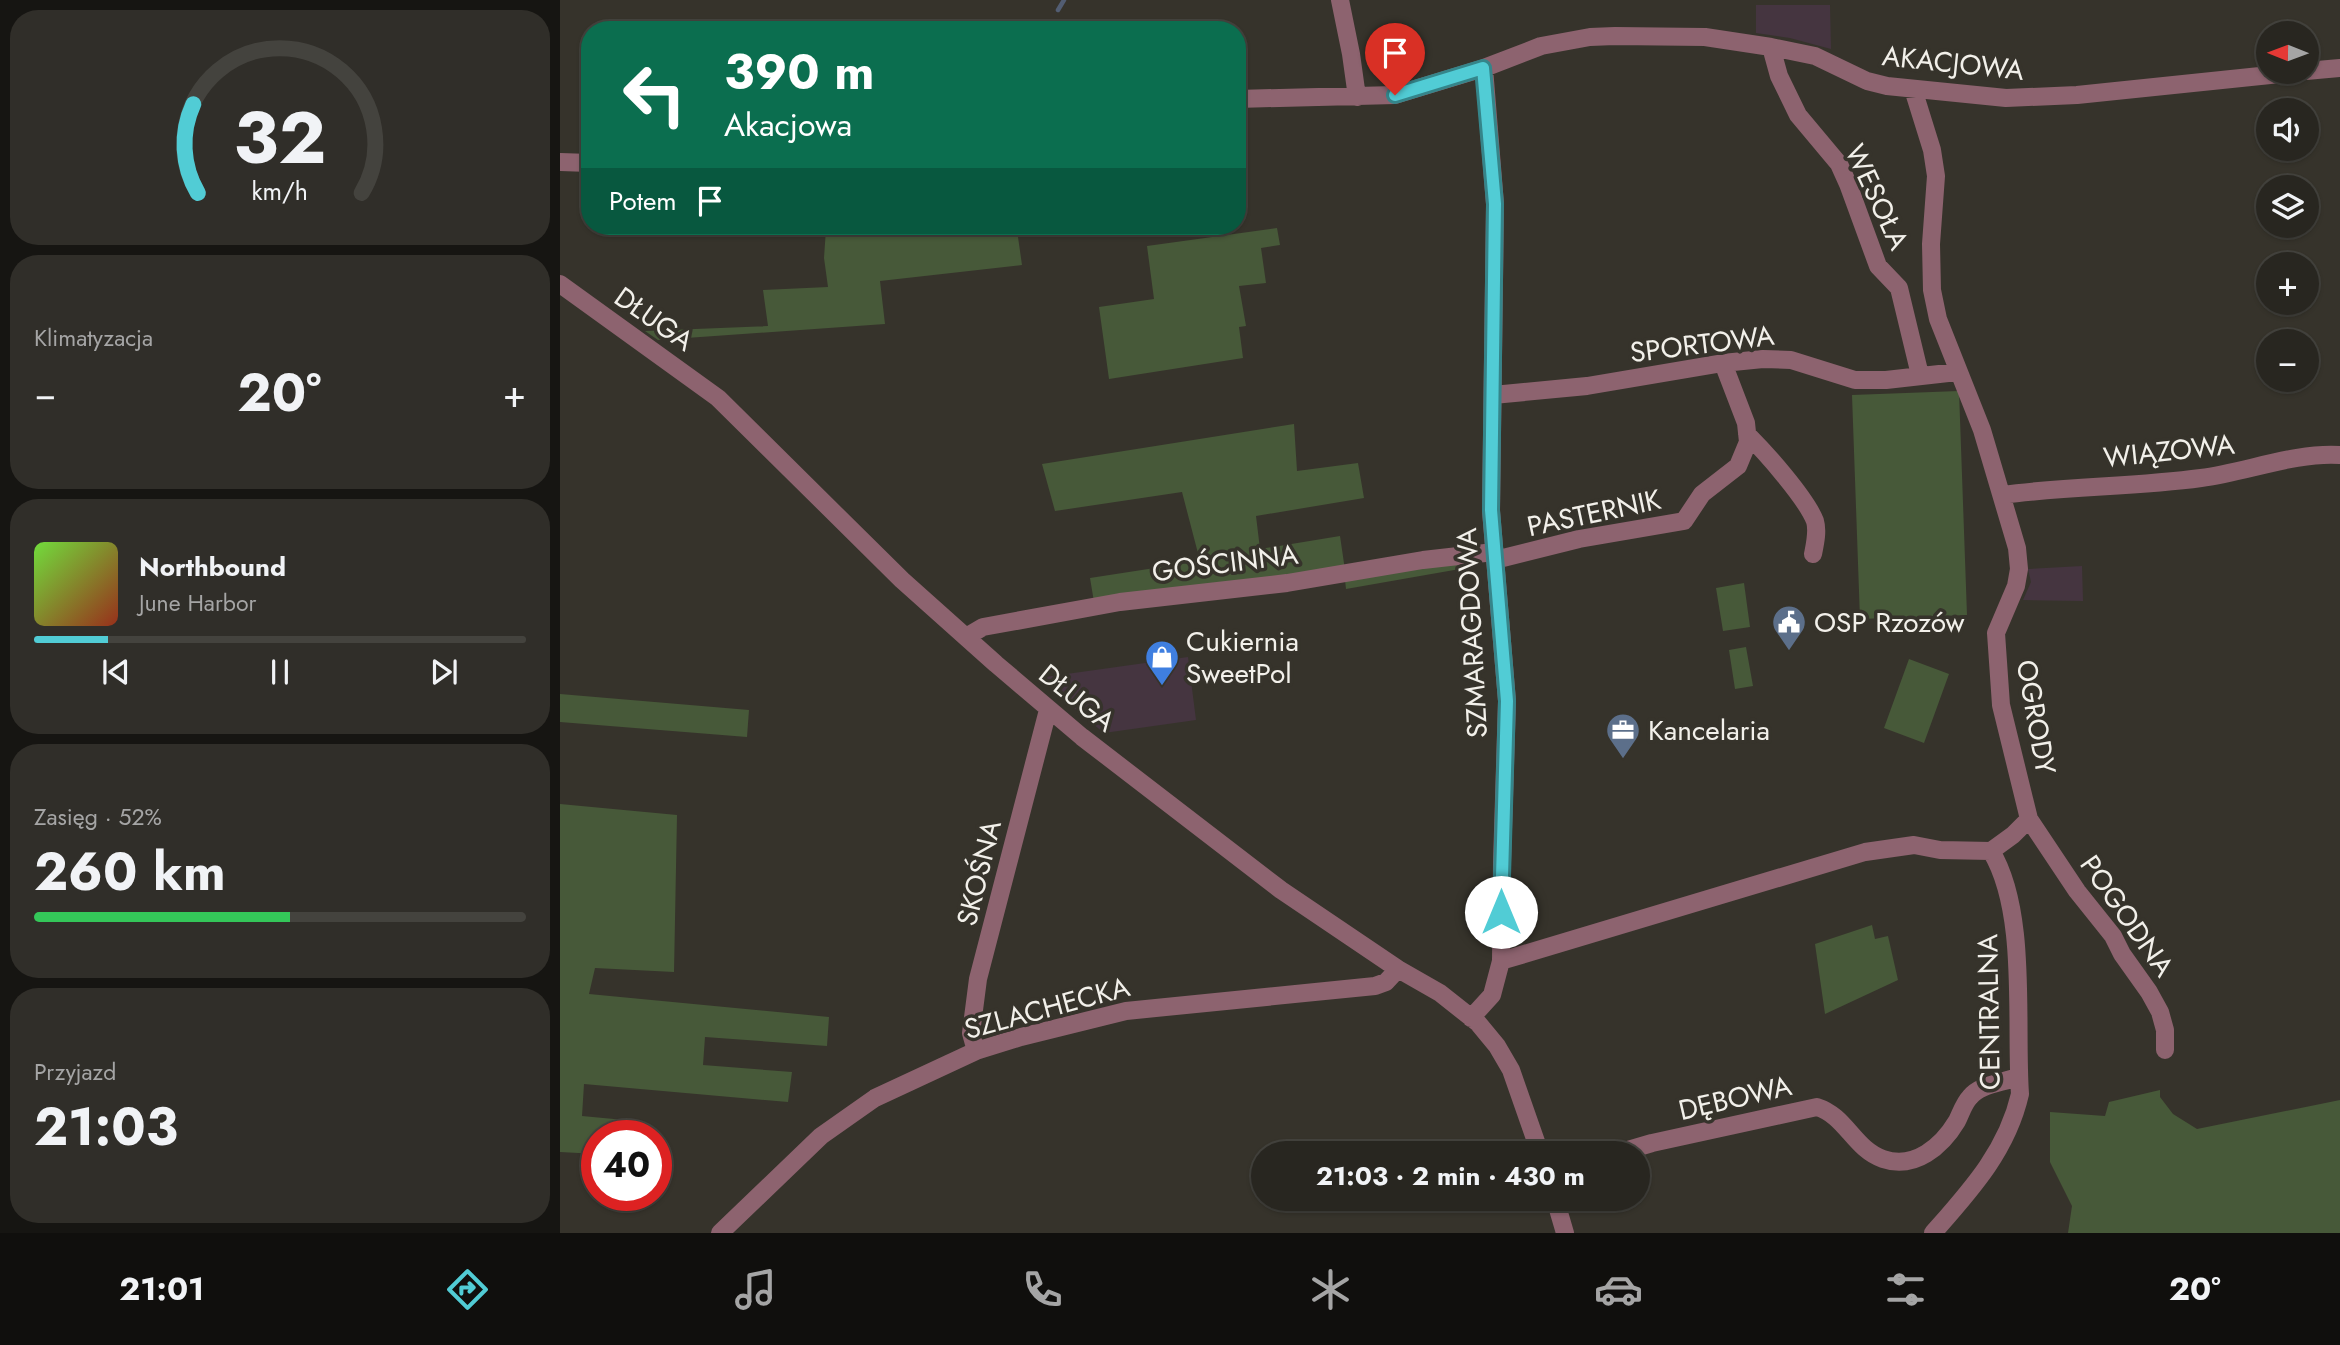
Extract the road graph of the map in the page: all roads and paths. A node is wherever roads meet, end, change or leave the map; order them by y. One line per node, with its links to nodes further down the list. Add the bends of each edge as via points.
1 (1340, 0): 8 (street)
2 (1772, 47): 3 (street, AKACJOWA, via 1705,37 1590,37 1541,46); 7 (street, AKACJOWA, via 1815,56 1877,83); 15 (street, WESOŁA, via 1779,76 1798,115 1843,174 1878,266 1899,288)
3 (1483, 68): 8 (street, AKACJOWA, via 1395,95); 16 (street, SZMARAGDOWA, via 1495,204)
4 (2340, 68): 5 (street)
5 (2319, 70)
6 (2256, 76): 7 (street, AKACJOWA, via 2037,98)
7 (1913, 89): 14 (street, OGRODY, via 1936,176 1932,290 1937,319)
8 (1357, 97): 9 (street, AKACJOWA)
9 (1246, 99)
10 (560, 162): 11 (street)
11 (581, 163)
12 (560, 284): 22 (street, DŁUGA, via 718,398)
13 (1723, 363): 15 (street, SPORTOWA, via 1791,360 1855,380); 16 (street, SPORTOWA, via 1587,386); 17 (street)
14 (1957, 372): 15 (street, SPORTOWA); 19 (street, OGRODY, via 1982,430)
15 (1920, 376)
16 (1493, 394): 21 (street, SZMARAGDOWA)
17 (1747, 434): 20 (street, via 1810,510 1816,524); 21 (street, PASTERNIK, via 1742,461 1702,494 1684,521)
18 (2340, 455): 19 (street, WIĄZOWA, via 2193,479)
19 (2002, 495): 24 (street, OGRODY, via 2019,569 1996,633 2001,705)
20 (1813, 554)
21 (1495, 556): 22 (street, GOŚCINNA, via 1423,560 1287,583 1120,602 983,626); 26 (street, SZMARAGDOWA, via 1507,701)
22 (966, 637): 23 (street, DŁUGA)
23 (1048, 710): 27 (street, DŁUGA, via 1281,890); 30 (street, SKOŚNA, via 978,979 971,1033)
24 (2029, 819): 25 (street, OGRODY); 29 (street, POGODNA, via 2149,992 2165,1030)
25 (1991, 851): 26 (street, via 1914,845 1865,852); 31 (street, CENTRALNA, via 2000,864 2013,913)
26 (1501, 961): 28 (street, SZMARAGDOWA, via 1492,995)
27 (1398, 969): 28 (street, DŁUGA); 30 (street, SZLACHECKA, via 1375,986 1125,1011)
28 (1471, 1018): 32 (street, DŁUGA, via 1497,1046 1511,1070)
29 (2165, 1050)
30 (976, 1051): 35 (street, SZLACHECKA, via 875,1098 821,1136)
31 (2019, 1076): 33 (street, DĘBOWA, via 1970,1097 1948,1134 1910,1162 1897,1163 1870,1153 1838,1117 1817,1107); 37 (street, CENTRALNA, via 2014,1120 1980,1180)
32 (1536, 1141)
33 (1650, 1144)
34 (1559, 1211): 36 (street)
35 (720, 1233)
36 (1565, 1233)
37 (1933, 1233)

